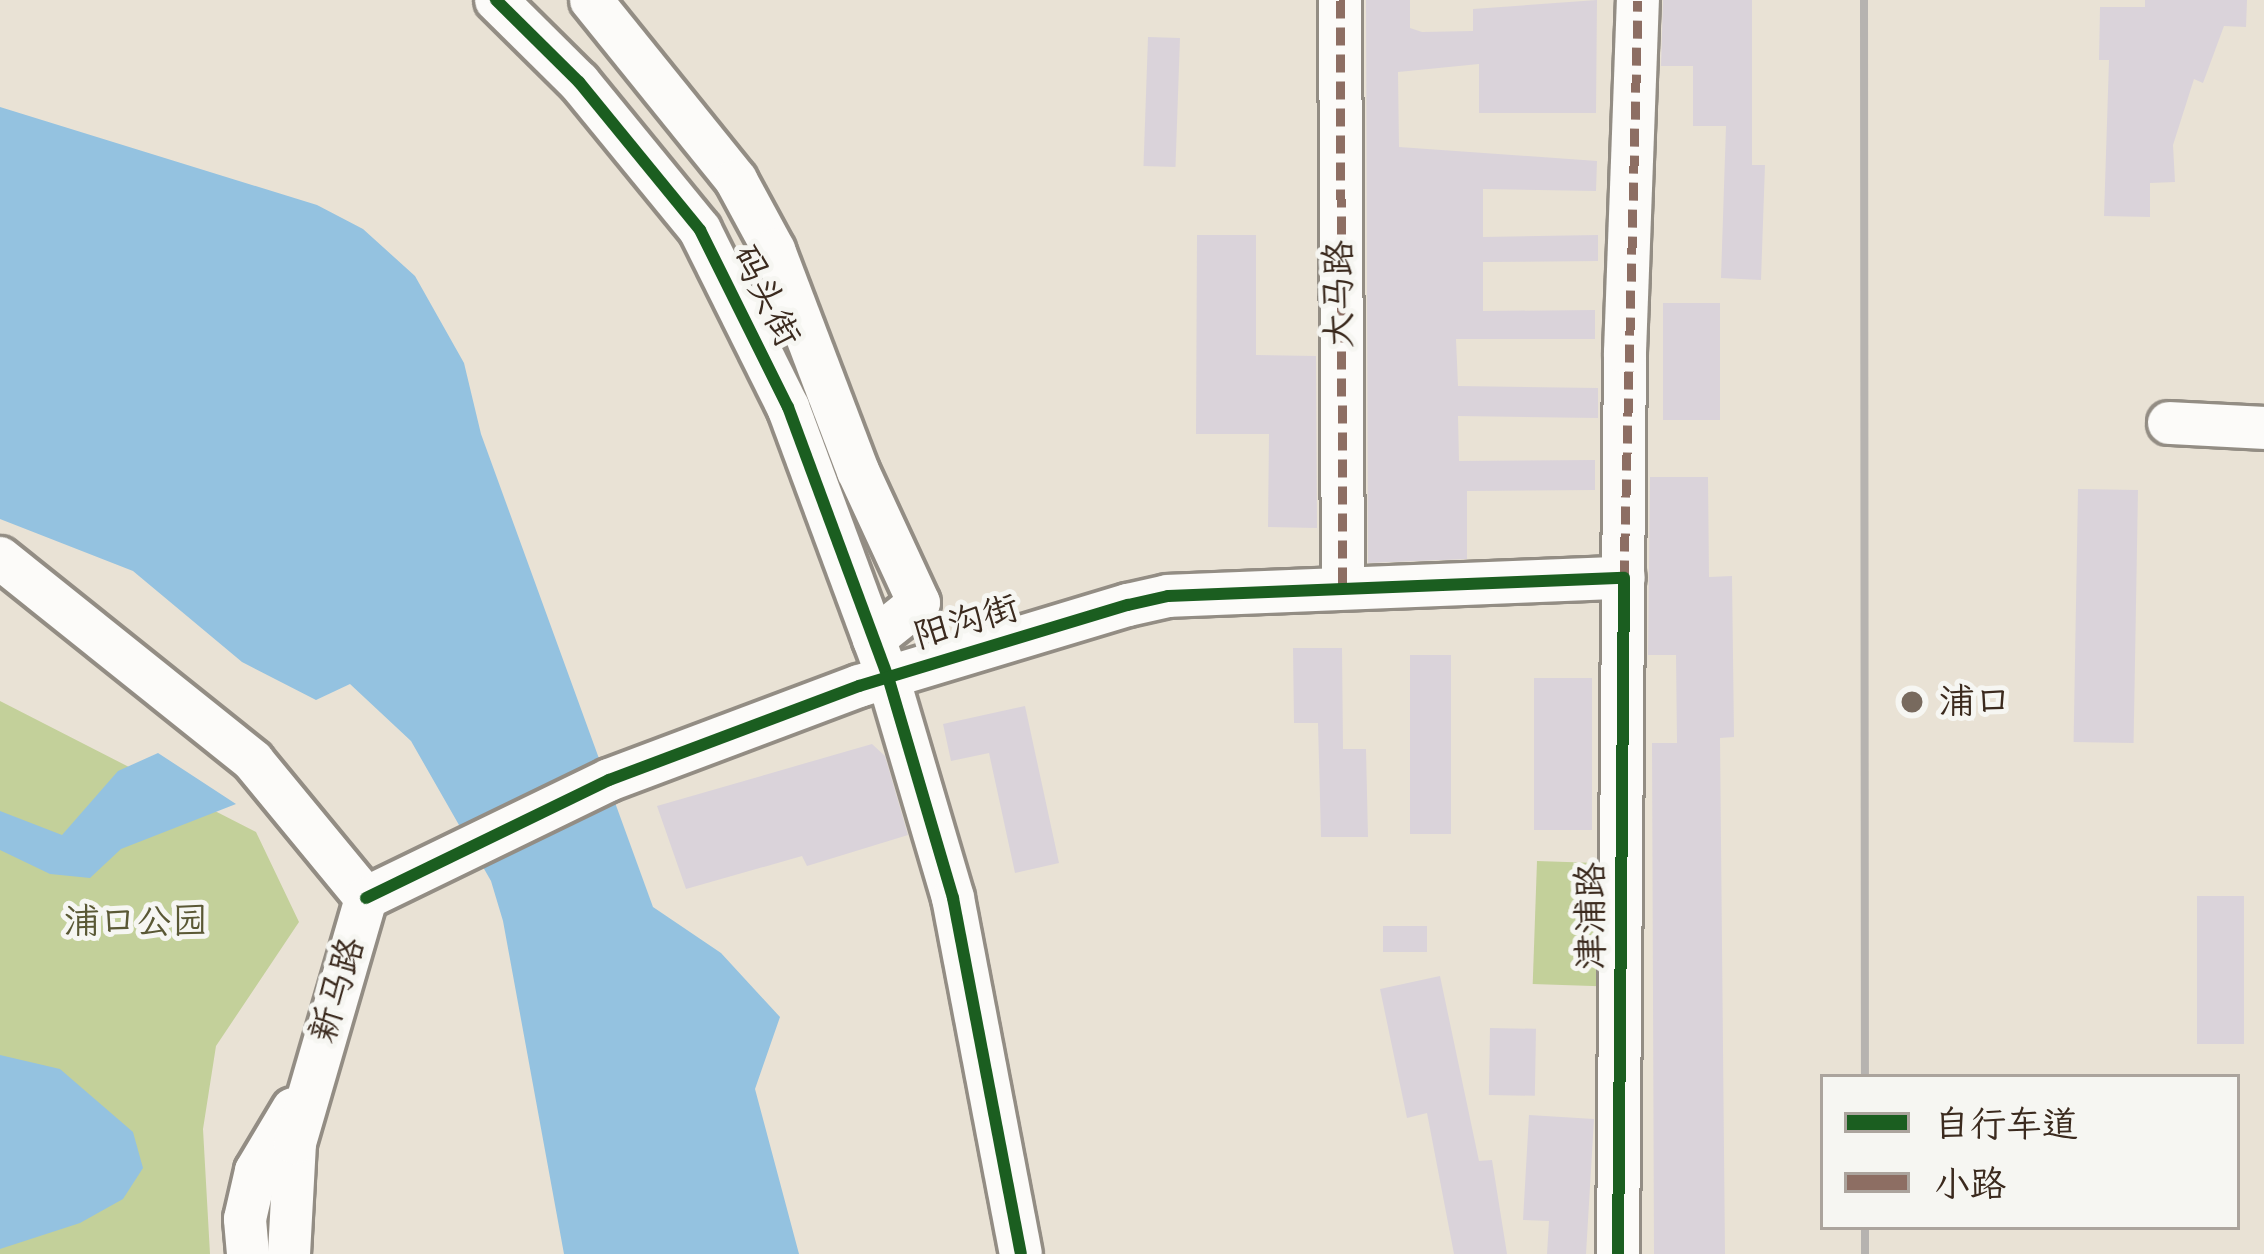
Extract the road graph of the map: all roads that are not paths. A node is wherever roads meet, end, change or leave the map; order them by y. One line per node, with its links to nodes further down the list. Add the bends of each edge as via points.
1 (496, 0): 10 (street, 码头街, via 579,82 700,230 788,407)
2 (591, 0): 10 (street, via 736,180 774,250 858,471 920,603)
3 (1340, 0): 9 (street, 大马路)
4 (1637, 0): 8 (street, 津浦路)
5 (2169, 423): 6 (street)
6 (2264, 428)
7 (0, 558): 11 (street, via 253,761)
8 (1624, 578): 9 (street, 阳沟街); 16 (street, 津浦路)
9 (1342, 588): 10 (street, 阳沟街, via 1168,596)
10 (881, 658): 11 (street, 阳沟街); 15 (street, 码头街, via 953,898)
11 (366, 898): 12 (street, 新马路)
12 (309, 1082): 13 (street, 新马路, via 256,1172 245,1219); 14 (street, 新马路, via 295,1143)
13 (248, 1254)
14 (289, 1254)
15 (1021, 1254)
16 (1618, 1254)

